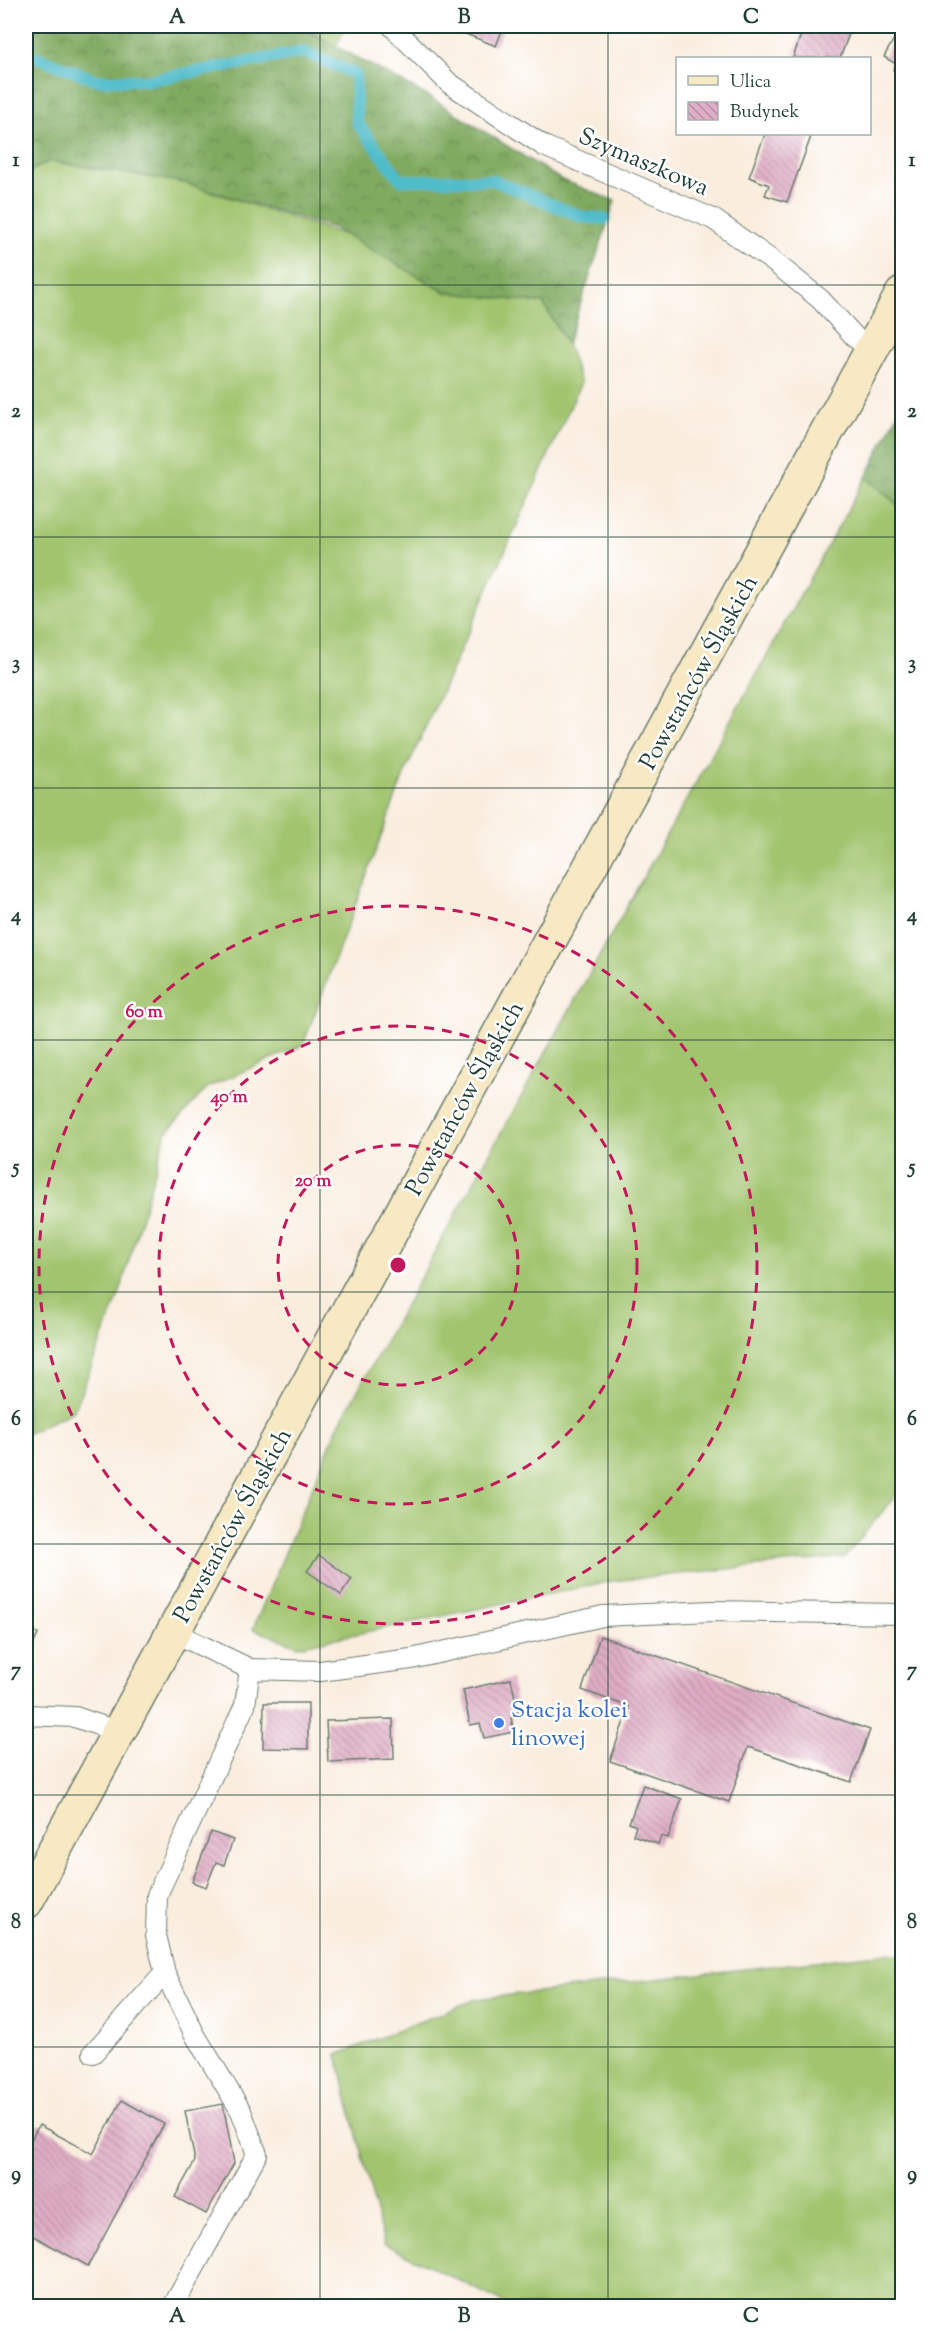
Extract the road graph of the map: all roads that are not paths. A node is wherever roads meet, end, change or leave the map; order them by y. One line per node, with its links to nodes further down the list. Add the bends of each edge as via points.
1 (392, 26): 3 (lane, Szymaszkowa, via 449,83 544,146 713,219 820,299)
2 (903, 294): 3 (street, Powstańców Śląskich)
3 (871, 351): 5 (street, Powstańców Śląskich)
4 (903, 1614): 6 (lane, via 712,1611 603,1616 411,1659 320,1671)
5 (173, 1632): 6 (lane); 8 (street, Powstańców Śląskich)
6 (250, 1669): 10 (lane, via 245,1705 157,1895 156,1935)
7 (26, 1715): 8 (lane, via 75,1717)
8 (119, 1732): 9 (street, Powstańców Śląskich)
9 (26, 1902)
10 (165, 1972): 11 (lane); 12 (lane, via 195,2035 241,2111 256,2154)
11 (93, 2053)
12 (173, 2307)

